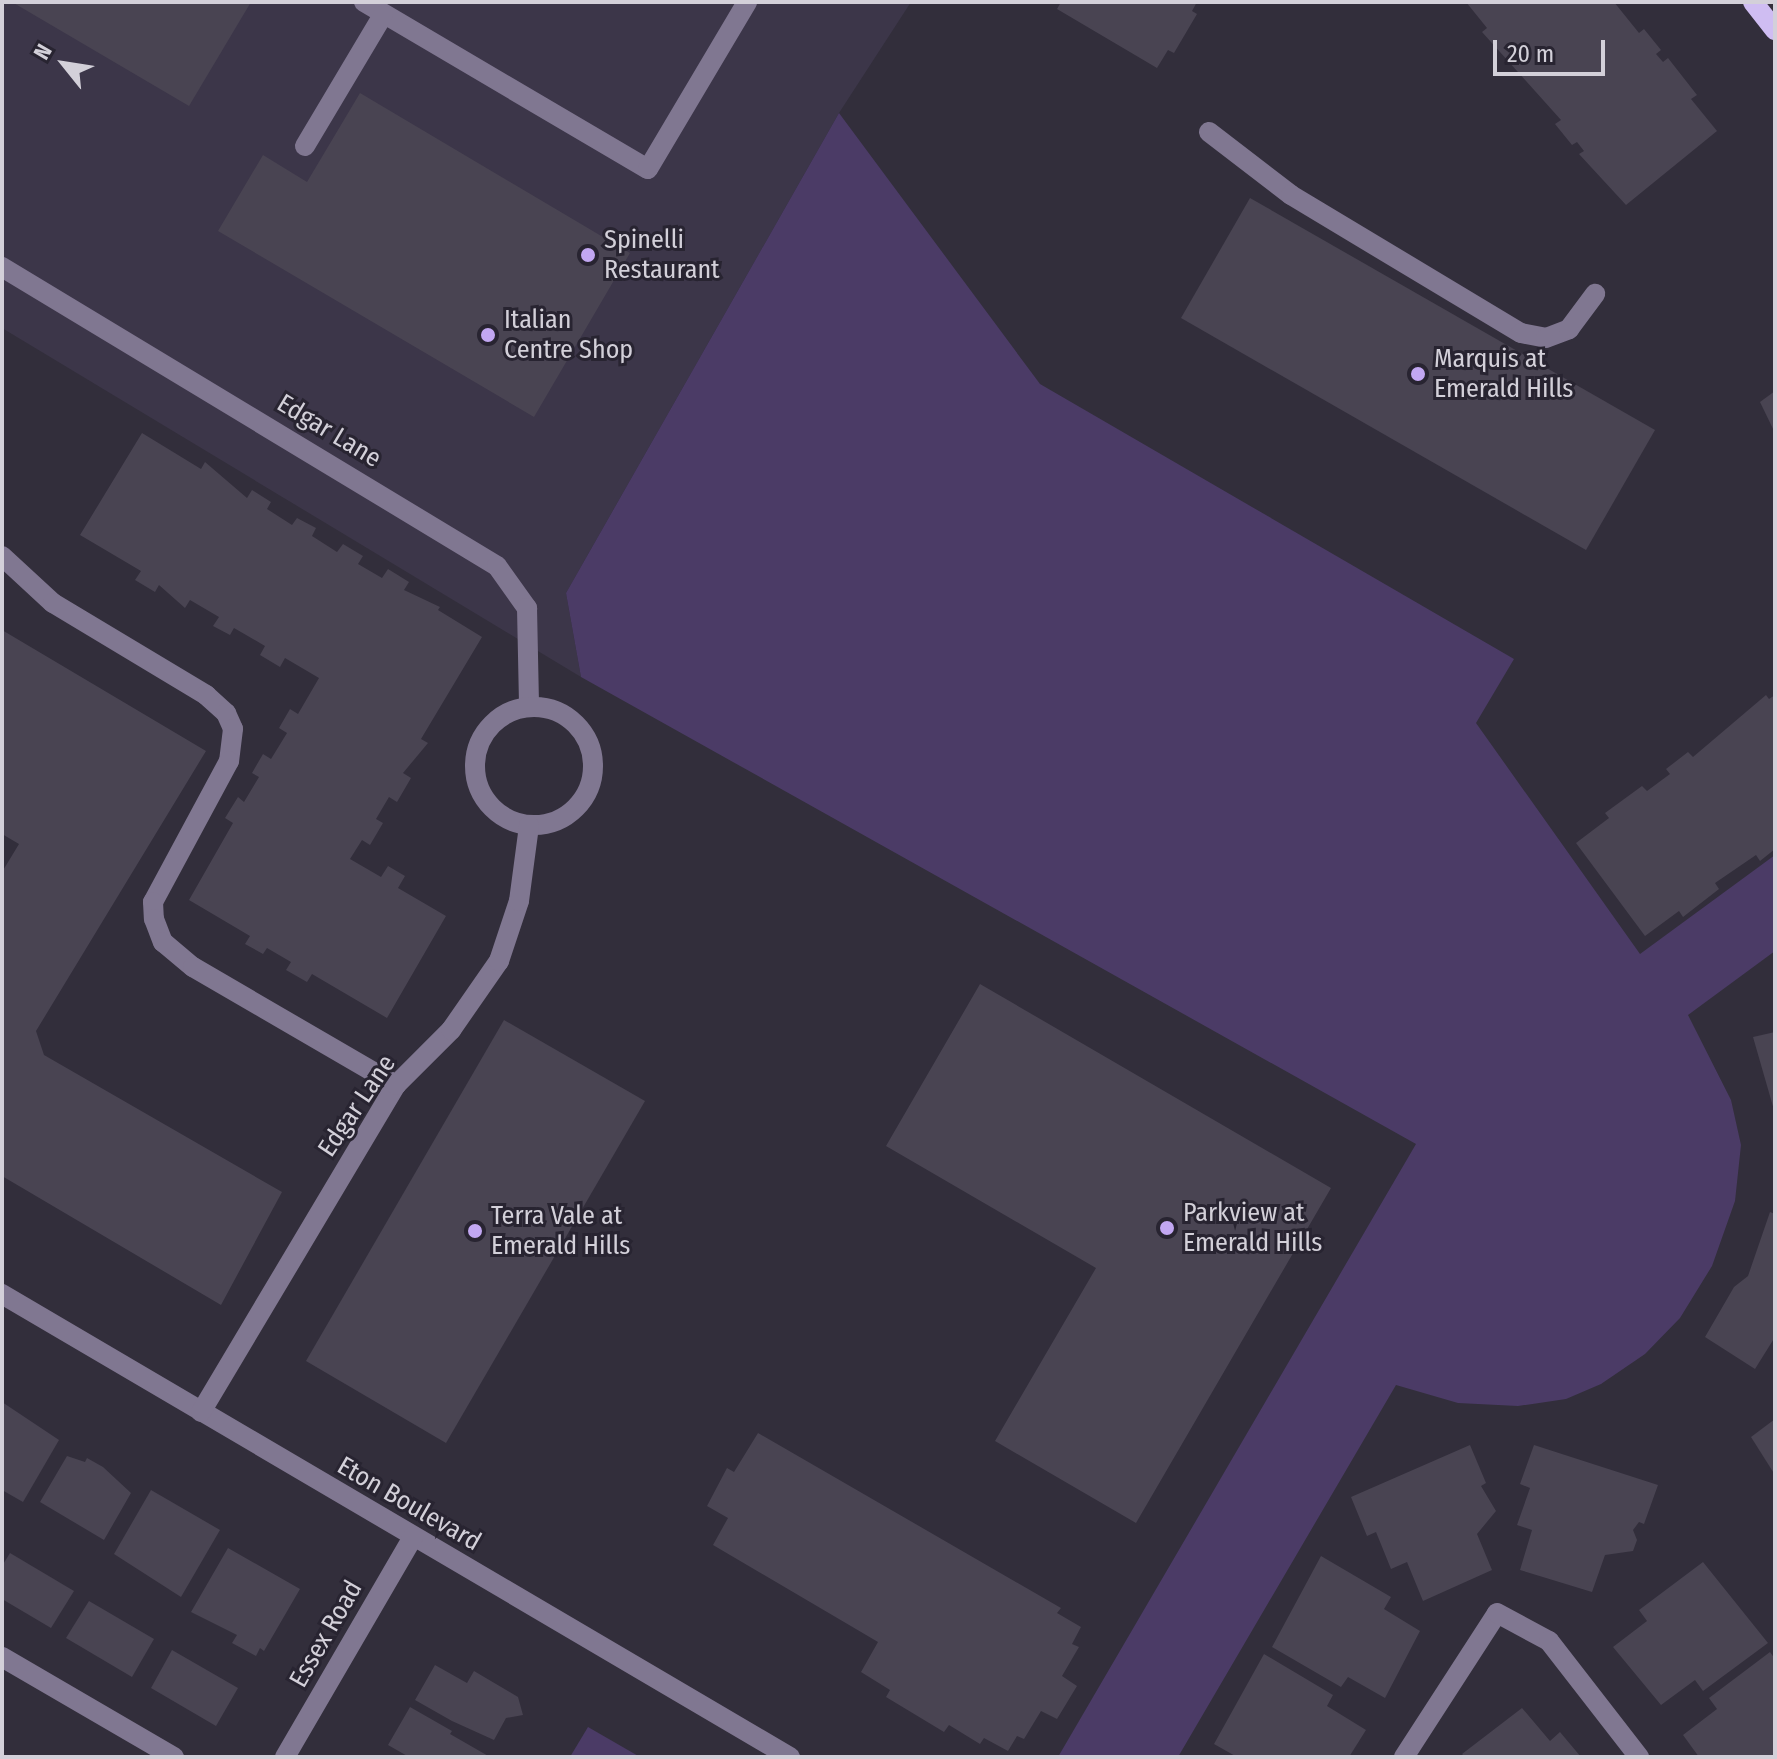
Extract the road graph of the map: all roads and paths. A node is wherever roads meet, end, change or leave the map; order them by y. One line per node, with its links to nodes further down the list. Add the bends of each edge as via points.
1 (364, 2): 4 (street)
2 (747, 2): 4 (street, via 648,169)
3 (1753, 2): 5 (main road)
4 (383, 15): 7 (street)
5 (1775, 30)
6 (1209, 132): 9 (street, via 1291,195 1521,333 1546,338 1569,329)
7 (305, 146)
8 (2, 267): 11 (street, Edgar Lane, via 497,566 527,608)
9 (1595, 294)
10 (2, 556): 13 (street, via 53,603 206,695 226,713 233,729 229,761 153,902 163,942 193,967)
11 (529, 706): 12 (street, via 494,722 474,756 478,786 493,811); 12 (street, via 567,716 581,729 594,766 586,794 567,816)
12 (529, 826): 13 (street, Edgar Lane, via 519,901 499,961 451,1030)
13 (396, 1085): 15 (street, Edgar Lane)
14 (2, 1294): 15 (street, Eton Boulevard)
15 (201, 1412): 16 (street, Eton Boulevard)
16 (413, 1537): 19 (street, Essex Road); 20 (street, Eton Boulevard)
17 (2, 1657): 18 (street)
18 (174, 1757)
19 (285, 1757)
20 (790, 1757)
21 (1404, 1757): 22 (street, via 1497,1613 1549,1641)
22 (1639, 1757)

